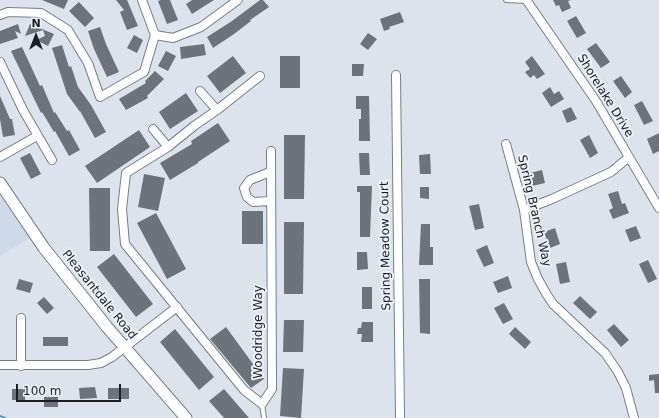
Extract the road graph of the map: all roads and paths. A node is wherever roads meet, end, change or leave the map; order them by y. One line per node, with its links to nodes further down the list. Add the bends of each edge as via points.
1 (142, 0): 6 (street)
2 (238, 0): 6 (street, via 201,27 173,38)
3 (506, 0): 4 (lane)
4 (527, 1): 18 (street, Shorelake Drive, via 596,101)
5 (0, 15): 6 (street, via 8,12 41,13 68,30 88,63 100,96 144,72)
6 (155, 35)
7 (0, 62): 13 (street)
8 (396, 75): 33 (street, Spring Meadow Court)
9 (260, 76): 11 (street, Woodridge Way)
10 (200, 91): 11 (street)
11 (217, 110): 15 (street, Woodridge Way)
12 (153, 129): 15 (street)
13 (37, 136): 17 (street); 19 (street)
14 (506, 144): 24 (street, Spring Branch Way)
15 (168, 147): 25 (street, Woodridge Way, via 126,173 122,209 125,244)
16 (271, 151): 20 (street, Woodridge Way)
17 (0, 156)
18 (629, 157): 23 (street, Shorelake Drive); 24 (street, via 611,172)
19 (52, 160)
20 (270, 172): 22 (street, Woodridge Way); 22 (street, via 250,180 244,188 249,200 253,202)
21 (0, 182): 27 (main road, Pleasantdale Road, via 44,248)
22 (271, 201): 30 (street, Woodridge Way, via 272,389)
23 (659, 208)
24 (524, 210): 34 (street, Spring Branch Way, via 531,262 538,280 553,304 604,353 618,372 626,388)
25 (177, 307): 27 (street); 30 (street, Woodridge Way, via 244,390)
26 (22, 318): 29 (street)
27 (125, 347): 29 (street, via 101,363); 31 (main road, Pleasantdale Road)
28 (0, 365): 29 (street)
29 (21, 366)
30 (262, 404): 32 (lane)
31 (186, 418)
32 (264, 418)
33 (400, 418)
34 (634, 418)

